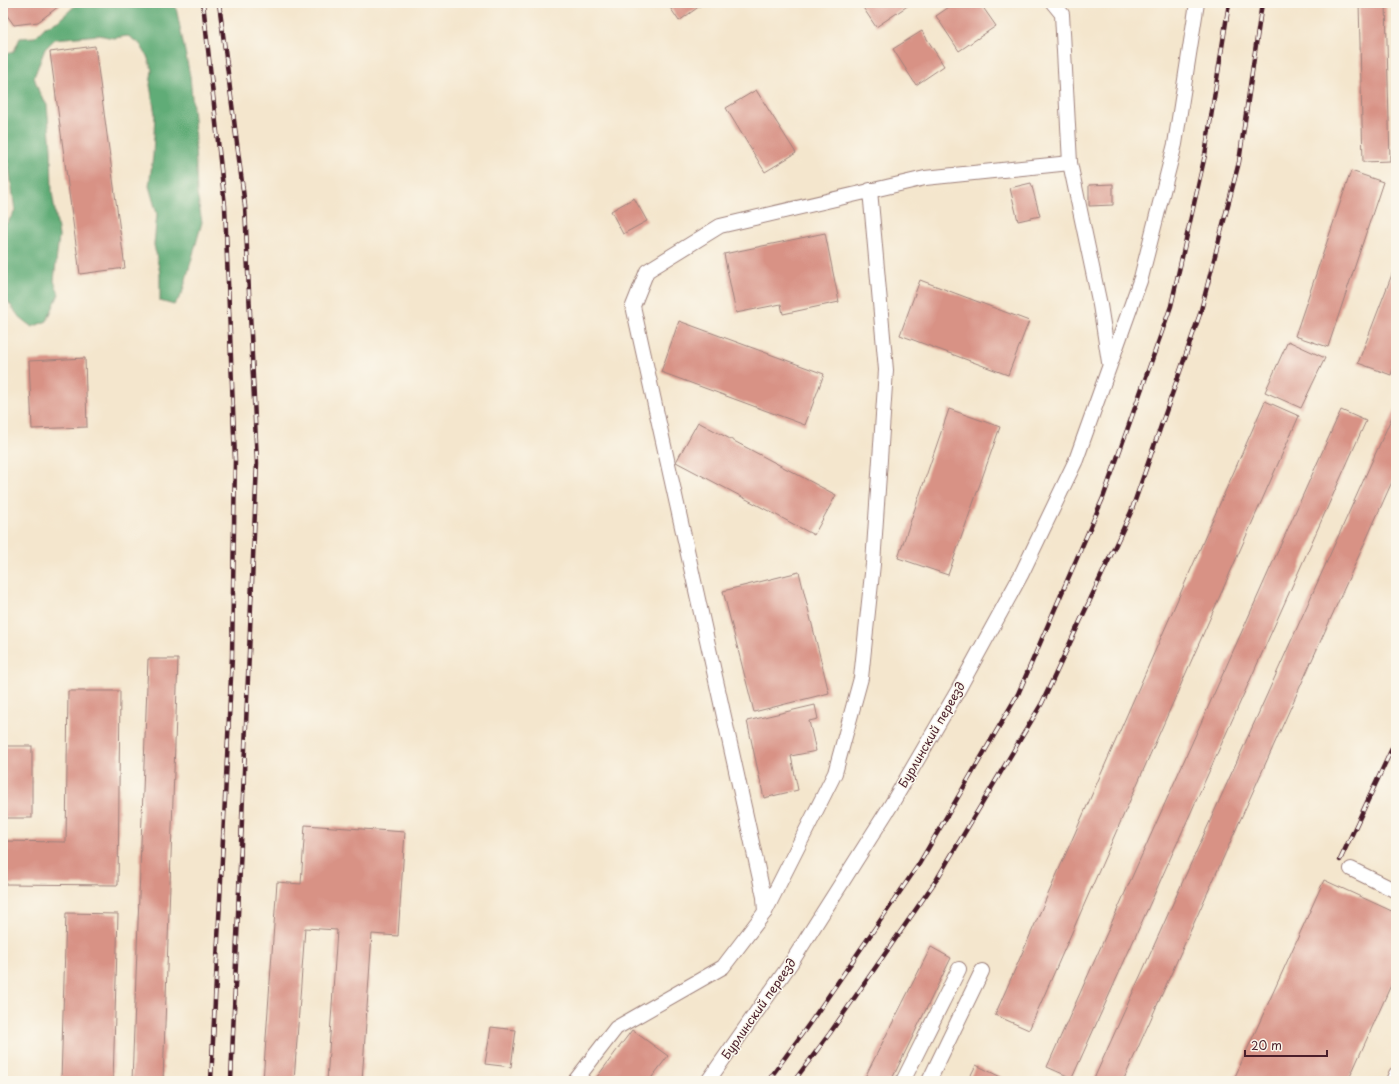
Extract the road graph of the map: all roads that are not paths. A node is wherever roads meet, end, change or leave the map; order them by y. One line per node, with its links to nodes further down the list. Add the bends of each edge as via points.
1 (1053, 3): 3 (lane, via 1062,14)
2 (1197, 3): 5 (lane, Бурлинский переезд, via 1175,144 1141,278)
3 (1070, 163): 4 (lane, via 925,178); 5 (lane)
4 (870, 190): 8 (lane, via 886,370 874,564 861,678 835,773); 8 (lane, via 720,226 647,272 634,306 764,897)
5 (1110, 364): 13 (lane, Бурлинский переезд, via 1076,460 1021,575 957,692 891,805 791,963)
6 (1351, 870): 7 (lane)
7 (1396, 891)
8 (765, 912): 12 (lane, via 723,967 616,1028)
9 (959, 969): 14 (lane)
10 (982, 971): 15 (lane)
11 (1396, 1074): 16 (lane)
12 (575, 1081)
13 (708, 1081)
14 (903, 1081)
15 (929, 1081)
16 (1393, 1081)

